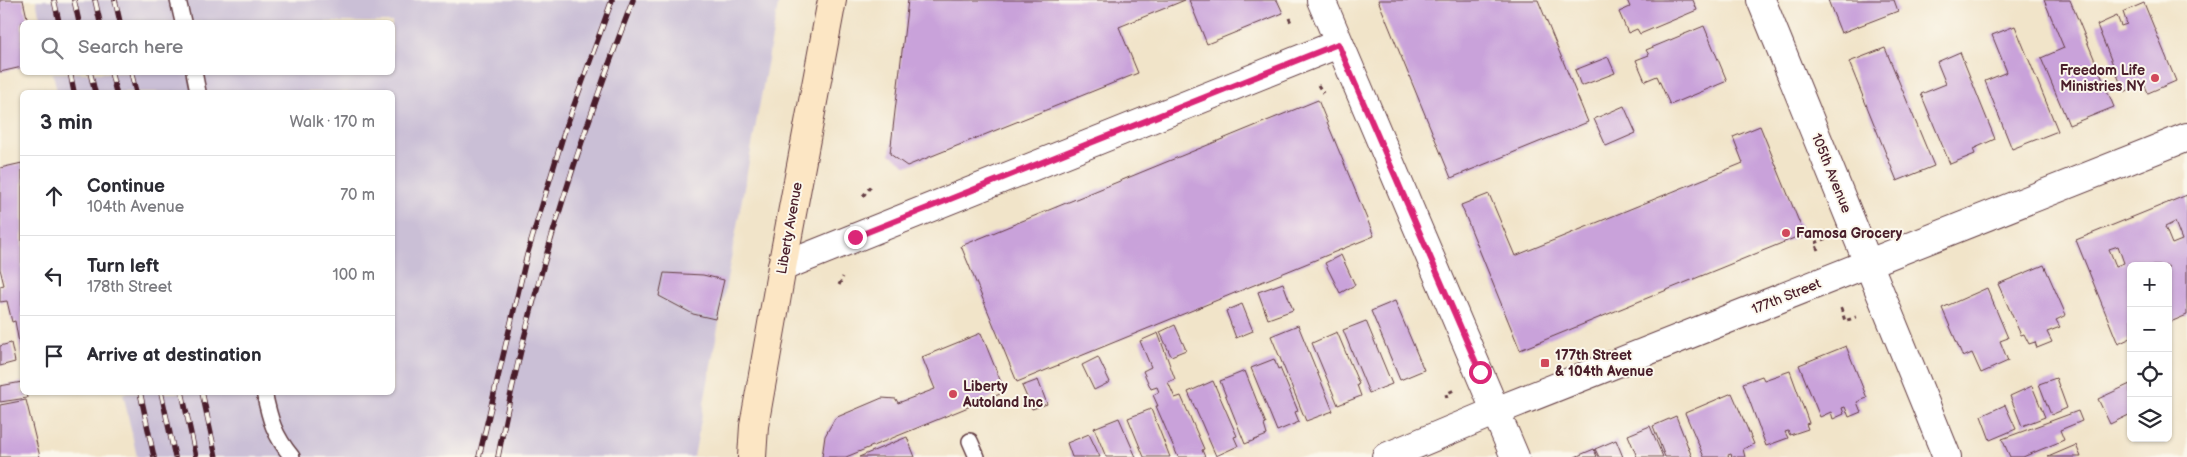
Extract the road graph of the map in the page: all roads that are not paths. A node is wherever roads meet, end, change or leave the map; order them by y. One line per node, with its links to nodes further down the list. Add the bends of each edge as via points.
1 (178, 0): 5 (lane)
2 (832, 0): 11 (main road, Liberty Avenue)
3 (1320, 0): 6 (street)
4 (1761, 0): 10 (street, 105th Avenue)
5 (183, 20)
6 (1338, 44): 11 (street); 13 (street)
7 (195, 75): 8 (lane)
8 (198, 90)
9 (2187, 137): 10 (street, 177th Street)
10 (1869, 264): 13 (street, 177th Street); 20 (street, 105th Avenue)
11 (782, 267): 16 (main road, Liberty Avenue, via 754,426)
12 (265, 395): 15 (lane, via 278,440)
13 (1496, 411): 18 (street, 177th Street); 19 (street)
14 (970, 441): 17 (lane)
15 (292, 457)
16 (752, 457)
17 (977, 457)
18 (1386, 457)
19 (1515, 457)
20 (1947, 457)

